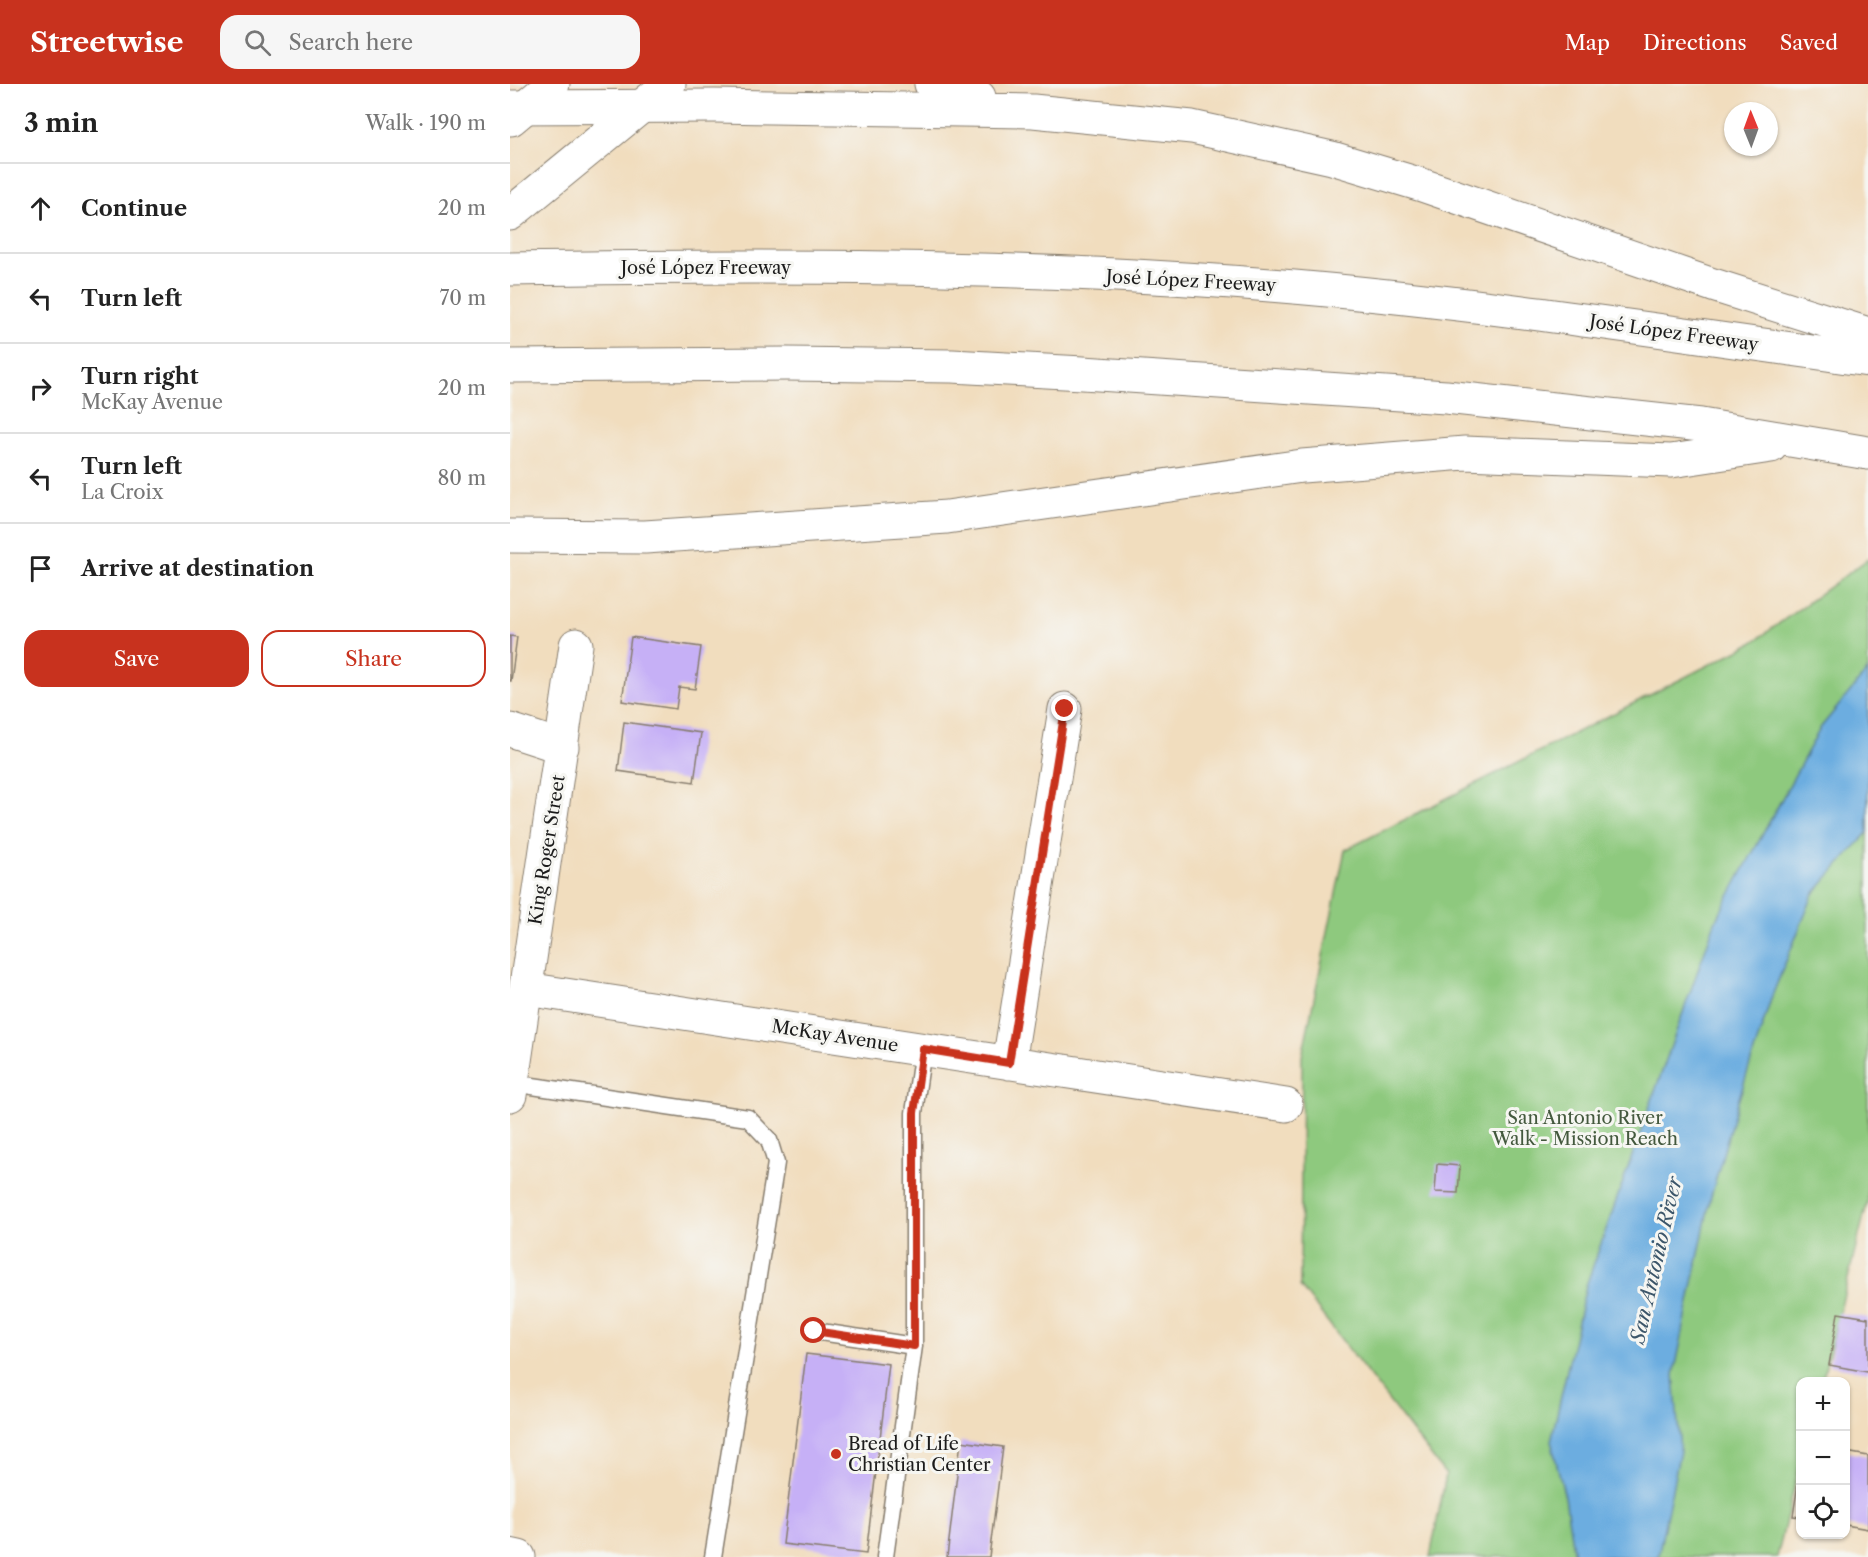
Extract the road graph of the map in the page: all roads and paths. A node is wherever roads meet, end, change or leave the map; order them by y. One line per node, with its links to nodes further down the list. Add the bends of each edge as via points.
1 (553, 84): 5 (main road)
2 (669, 84): 4 (main road)
3 (931, 84): 6 (main road)
4 (641, 107): 5 (main road); 6 (main road); 7 (main road)
5 (515, 111)
6 (1034, 111): 9 (main road, via 1192,127 1332,158)
7 (510, 214)
8 (510, 269): 10 (main road, José López Freeway, via 1031,273 1270,285 1581,320)
9 (1868, 334)
10 (1868, 360)
11 (510, 366): 12 (main road, via 952,366 1083,373 1446,397 1701,425)
12 (1802, 442): 13 (main road); 14 (main road, via 1671,461 1465,453 1302,466 947,517 645,537)
13 (1868, 453)
14 (510, 536)
15 (576, 645): 18 (main road, King Roger Street)
16 (1065, 709): 21 (main road)
17 (510, 730): 18 (main road)
18 (562, 747): 19 (main road, King Roger Street)
19 (526, 990): 20 (main road, McKay Avenue); 22 (main road, King Roger Street)
20 (923, 1049): 21 (main road, McKay Avenue); 25 (lane, via 914,1113)
21 (1009, 1063): 23 (main road, McKay Avenue)
22 (511, 1089): 28 (lane, via 748,1118 769,1140 776,1163)
23 (1286, 1105)
24 (814, 1331): 25 (lane)
25 (914, 1346): 29 (lane)
26 (510, 1555): 27 (main road)
27 (519, 1557)
28 (713, 1557)
29 (885, 1557)

